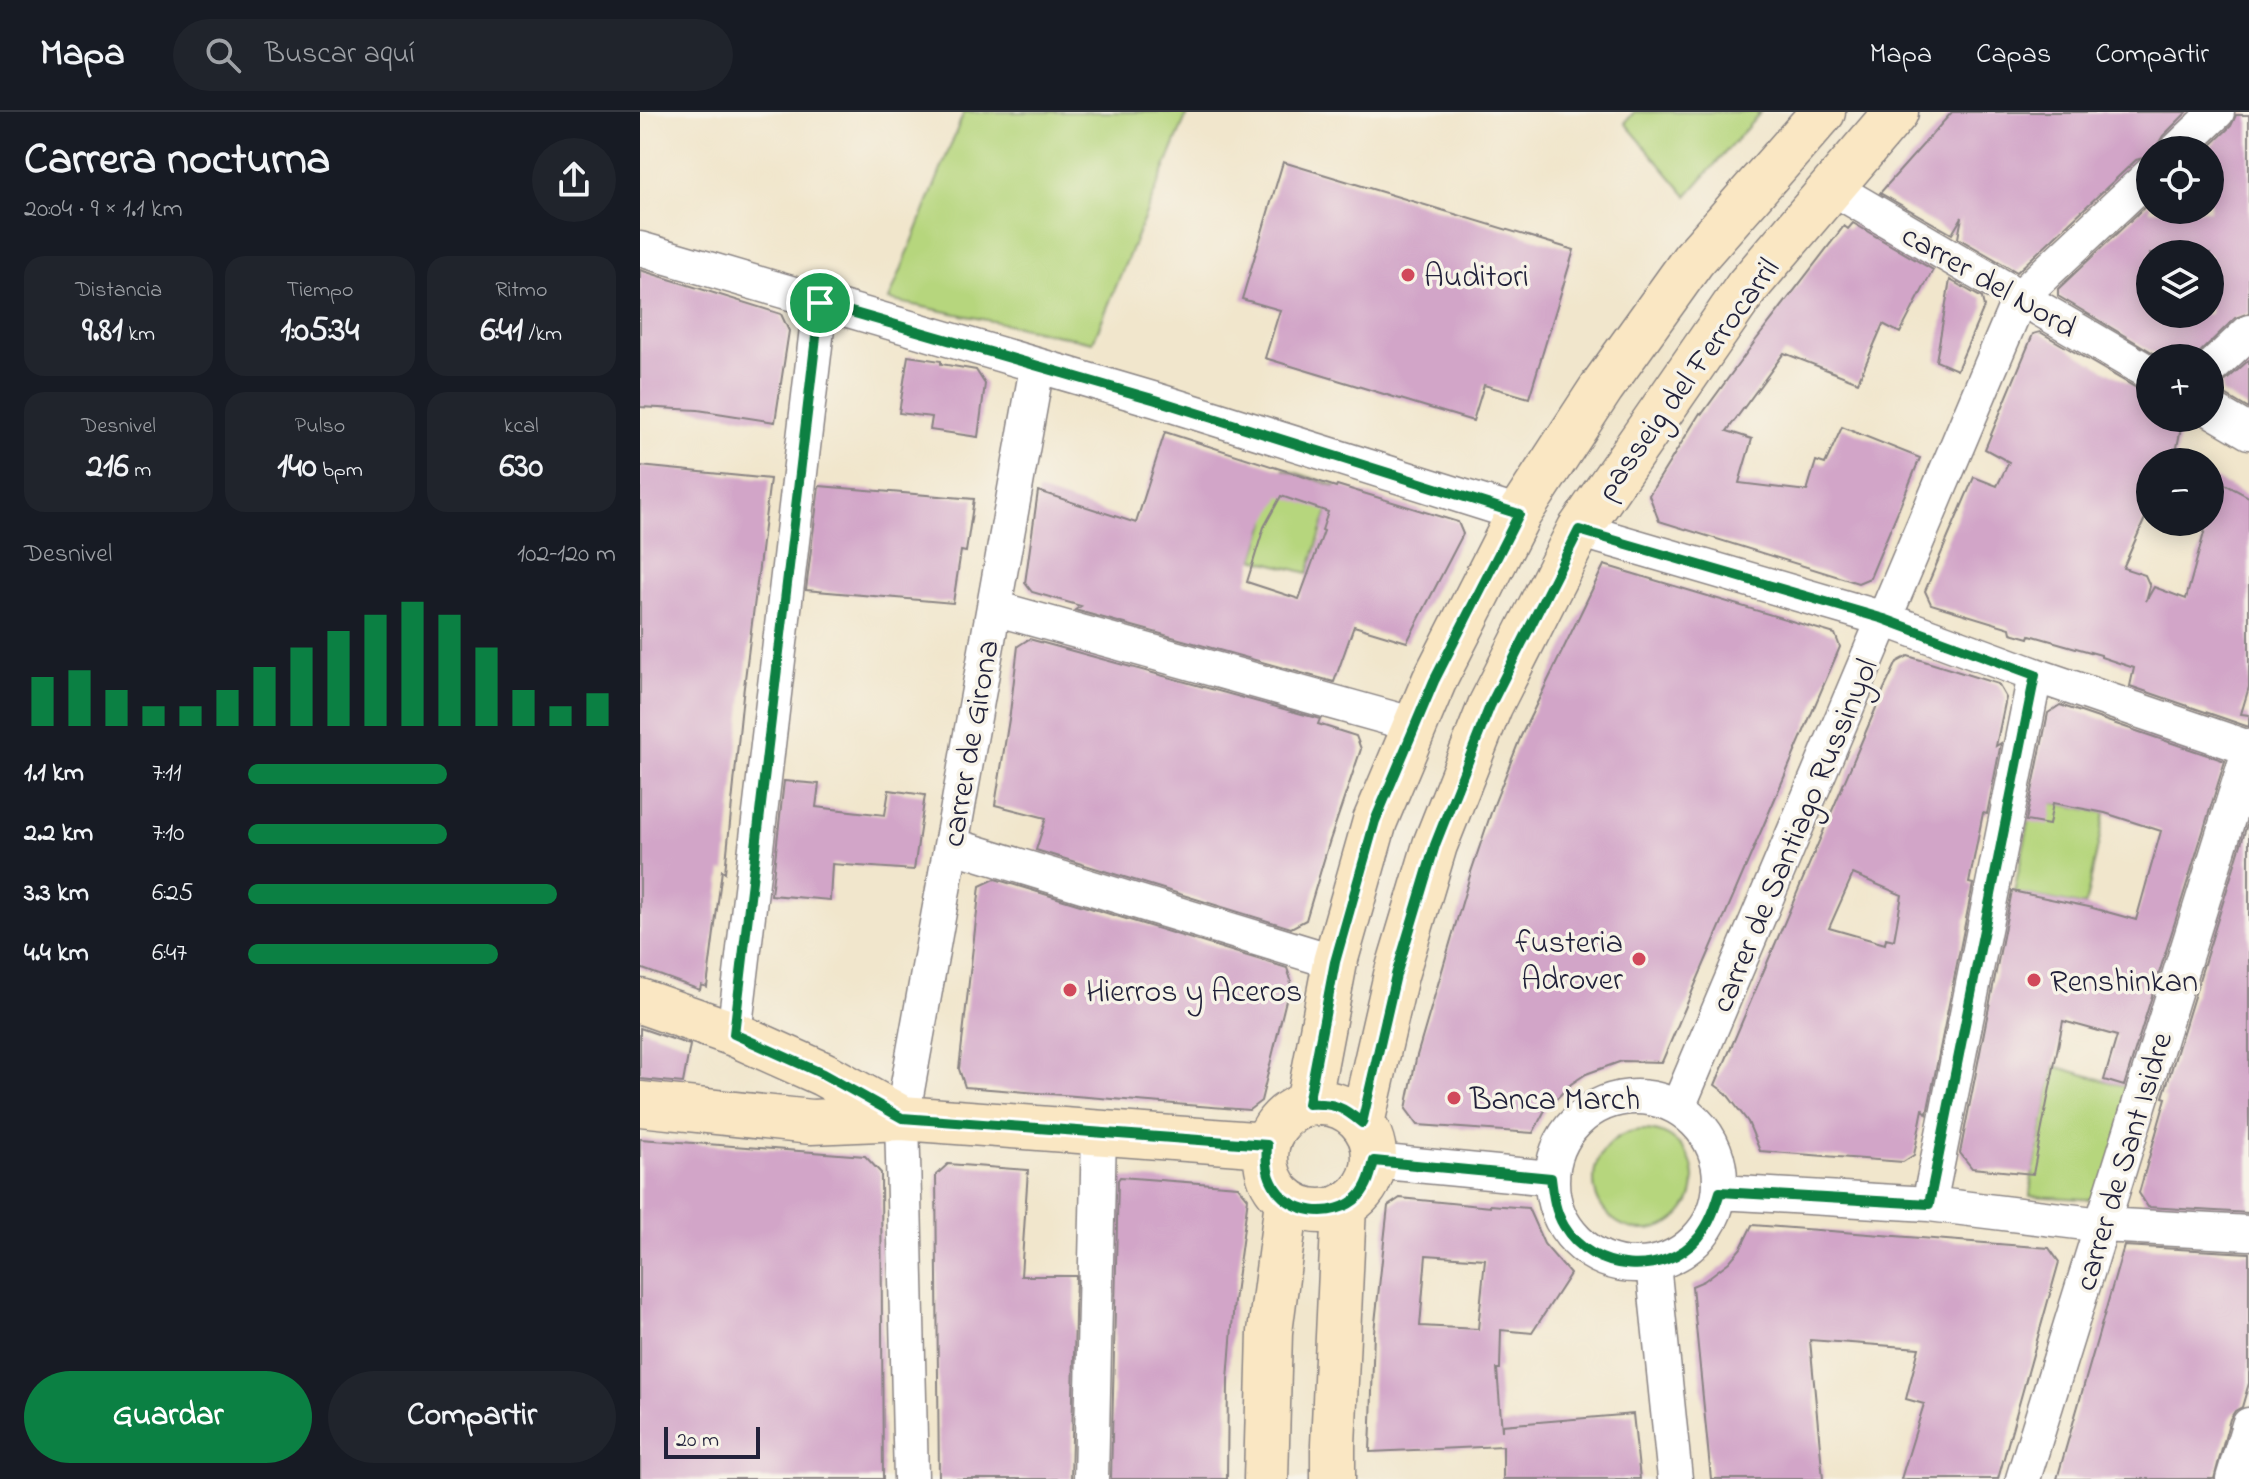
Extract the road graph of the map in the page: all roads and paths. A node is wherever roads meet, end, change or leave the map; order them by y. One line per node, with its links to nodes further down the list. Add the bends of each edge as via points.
1 (1823, 112): 16 (main road, passeig del Ferrocarril, via 1693,260)
2 (1896, 112): 5 (main road, passeig del Ferrocarril)
3 (2217, 112): 4 (street)
4 (2192, 136)
5 (1831, 187): 8 (street, carrer del Nord); 17 (main road, passeig del Ferrocarril, via 1747,287)
6 (2136, 188): 8 (street)
7 (640, 249): 9 (street)
8 (2020, 297): 12 (street, carrer del Nord); 19 (street, carrer de Santiago Russinyol)
9 (820, 303): 13 (street); 26 (street)
10 (2249, 332): 11 (street)
11 (2224, 356)
12 (2136, 365)
13 (1037, 367): 16 (street); 18 (street, carrer de Girona)
14 (2224, 417): 15 (street)
15 (2249, 432)
16 (1519, 514): 21 (main road, passeig del Ferrocarril)
17 (1579, 530): 19 (street); 34 (main road, passeig del Ferrocarril, via 1490,706 1435,845 1396,975)
18 (994, 608): 21 (street); 23 (street, carrer de Girona)
19 (1884, 619): 20 (street); 30 (street, carrer de Santiago Russinyol)
20 (2035, 675): 22 (street); 39 (street)
21 (1415, 725): 24 (main road, passeig del Ferrocarril, via 1375,821)
22 (2249, 749): 41 (street, carrer de Sant Isidre)
23 (951, 845): 24 (street); 31 (street, carrer de Girona)
24 (1335, 962): 29 (main road, passeig del Ferrocarril)
25 (640, 1001): 26 (main road)
26 (734, 1034): 27 (main road)
27 (823, 1074): 31 (main road); 32 (main road, via 828,1102)
28 (640, 1104): 32 (main road)
29 (1308, 1104): 34 (main road, via 1328,1103 1347,1110); 35 (main road, via 1281,1119)
30 (1678, 1107): 36 (street, via 1651,1097 1622,1097 1594,1107 1572,1125 1557,1150); 37 (street, via 1712,1143)
31 (902, 1118): 32 (main road); 33 (main road); 45 (street, carrer de Girona)
32 (811, 1122)
33 (1099, 1131): 35 (main road); 46 (street)
34 (1368, 1142): 36 (street); 40 (main road, via 1370,1179)
35 (1267, 1145): 38 (main road, via 1266,1166 1273,1186)
36 (1551, 1178): 43 (street, via 1564,1227 1581,1246 1603,1259)
37 (1720, 1192): 39 (street); 43 (street, via 1698,1238 1677,1255)
38 (1287, 1201): 40 (main road, via 1325,1212); 47 (main road, via 1270,1332)
39 (1929, 1204): 41 (street)
40 (1344, 1206): 48 (main road)
41 (2102, 1225): 42 (street); 50 (street, carrer de Sant Isidre)
42 (2249, 1233)
43 (1653, 1264): 49 (street)
44 (2249, 1425): 51 (street)
45 (911, 1479)
46 (1091, 1479)
47 (1266, 1479)
48 (1333, 1479)
49 (1675, 1479)
50 (2023, 1479)
51 (2233, 1479)

